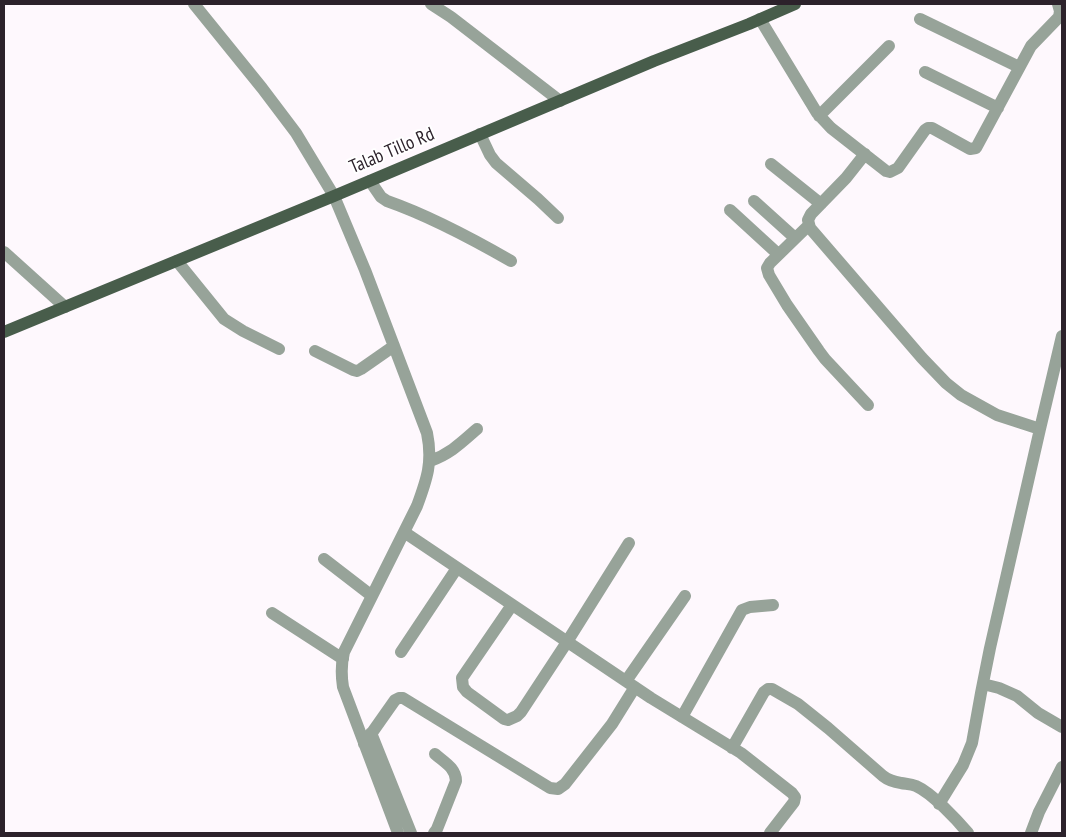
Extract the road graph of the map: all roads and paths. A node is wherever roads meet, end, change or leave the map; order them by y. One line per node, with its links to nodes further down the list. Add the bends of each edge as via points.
1 (194, 4): 17 (street, via 290,125)
2 (430, 4): 10 (street)
3 (795, 4): 6 (main road, Talab Tillo Rd)
4 (1058, 4): 8 (street, via 1059,17 1031,46)
5 (920, 18): 8 (street)
6 (760, 19): 10 (main road, Talab Tillo Rd); 12 (street)
7 (889, 46): 12 (street)
8 (1019, 67): 11 (street)
9 (926, 72): 11 (street)
10 (560, 100): 13 (main road, Talab Tillo Rd)
11 (998, 108): 14 (street, via 974,149 930,127 893,171 886,171)
12 (819, 116): 14 (street)
13 (480, 134): 16 (main road, Talab Tillo Rd); 21 (street, via 496,163)
14 (865, 154): 19 (street)
15 (771, 164): 19 (street)
16 (370, 181): 17 (main road, Talab Tillo Rd); 27 (street, via 387,201 455,230)
17 (334, 196): 26 (main road, Talab Tillo Rd); 31 (street)
18 (754, 201): 23 (street)
19 (821, 204): 22 (street, via 809,217)
20 (730, 210): 25 (street)
21 (558, 218)
22 (809, 225): 23 (street); 36 (street, via 946,383 997,415)
23 (795, 238): 25 (street)
24 (4, 252): 28 (street)
25 (778, 254): 34 (street, via 767,268 773,282 825,360)
26 (176, 261): 28 (main road, Talab Tillo Rd); 32 (street, via 224,319)
27 (511, 261)
28 (65, 307): 29 (main road, Talab Tillo Rd)
29 (4, 332)
30 (1062, 336): 36 (street)
31 (394, 346): 33 (street, via 357,371); 37 (street)
32 (279, 349)
33 (314, 351)
34 (868, 406)
35 (477, 429): 37 (street, via 455,448)
36 (1040, 429): 51 (street)
37 (435, 459): 38 (street)
38 (404, 532): 41 (street); 42 (street)
39 (629, 543): 47 (street)
40 (324, 559): 42 (street)
41 (458, 568): 44 (street); 48 (street)
42 (372, 596): 49 (street)
43 (685, 596): 50 (street)
44 (512, 605): 47 (street); 47 (street, via 462,678 467,692 504,719 517,716)
45 (773, 605): 52 (street, via 742,610)
46 (272, 613): 49 (street)
47 (568, 642): 50 (street)
48 (401, 652)
49 (342, 659): 54 (street, via 343,687)
50 (630, 684): 52 (street); 54 (street, via 618,715 605,734 558,789 550,788 403,698 395,700)
51 (983, 684): 53 (street, via 1012,692); 58 (street, via 968,754)
52 (682, 717): 55 (street)
53 (1062, 727)
54 (368, 738): 59 (street)
55 (732, 748): 58 (street, via 764,692 772,689 828,728 882,776 898,783 913,784); 61 (street, via 776,779 795,797)
56 (435, 754): 60 (street, via 452,768 456,781)
57 (1062, 767): 63 (street)
58 (939, 804): 62 (street)
59 (404, 833)
60 (434, 833)
61 (770, 833)
62 (968, 833)
63 (1031, 833)

